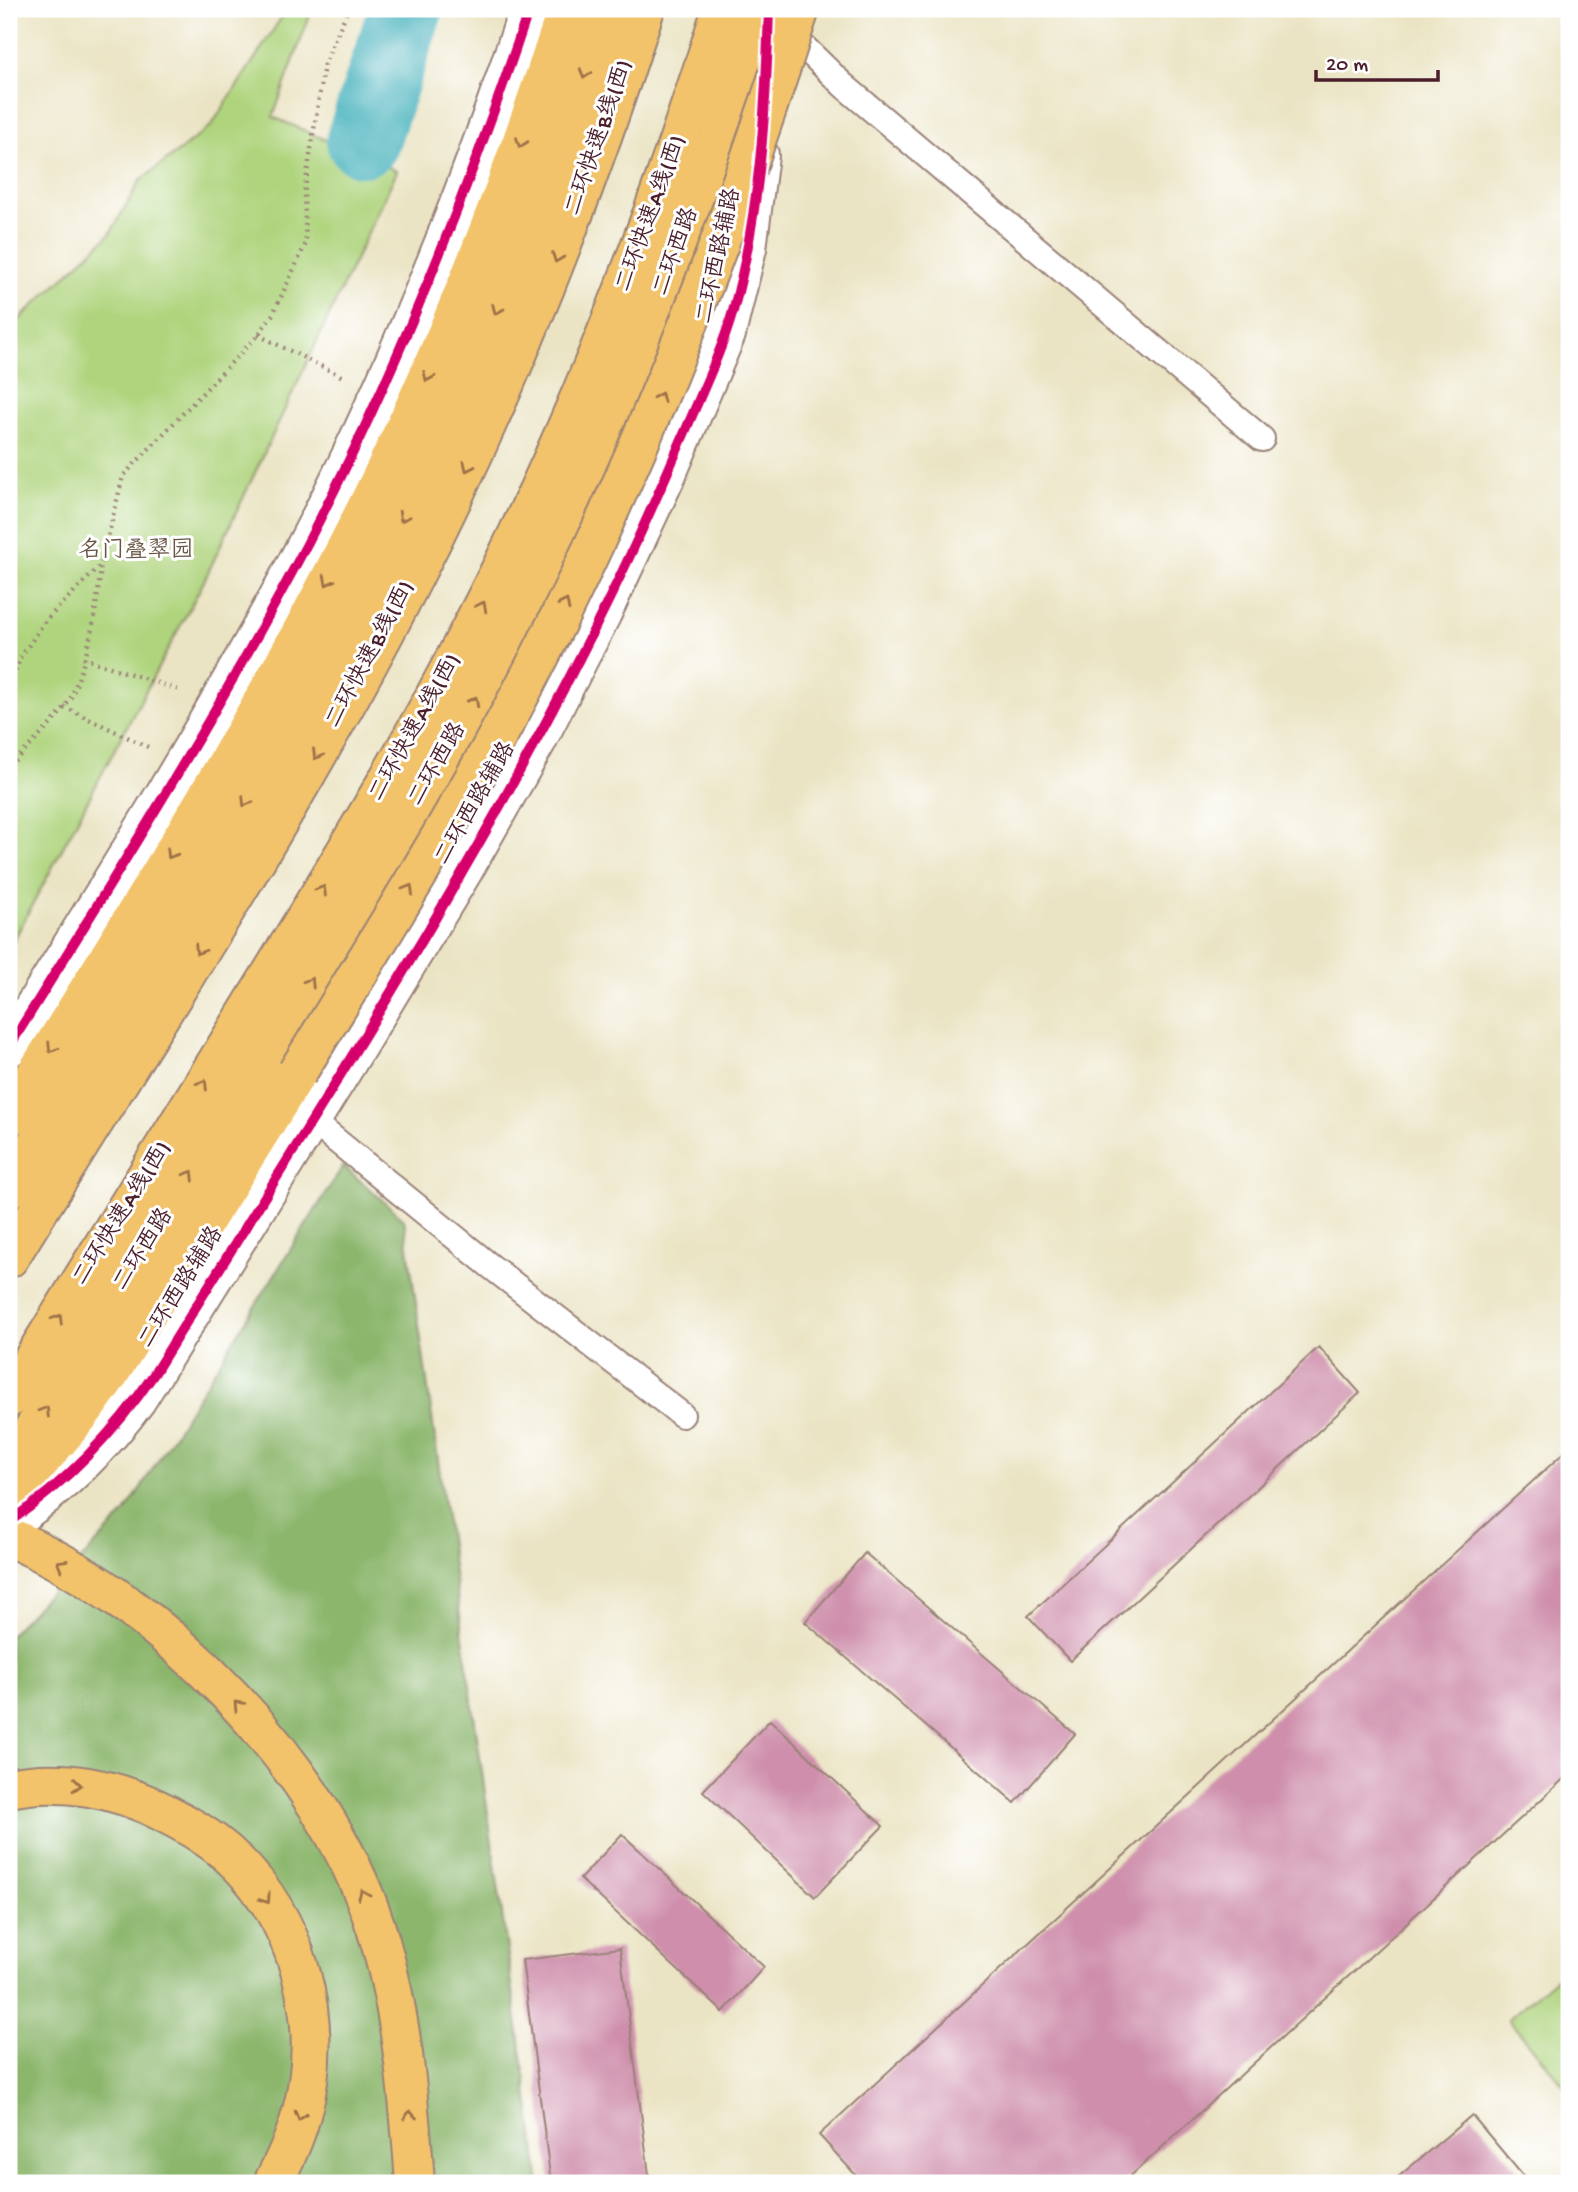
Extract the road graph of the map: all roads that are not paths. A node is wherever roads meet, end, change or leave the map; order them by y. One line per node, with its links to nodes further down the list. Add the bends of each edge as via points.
1 (529, 9): 7 (street, via 451,225 380,394 308,541 181,768)
2 (567, 9): 8 (main road, one-way to 8, via 449,330 372,498 229,759)
3 (606, 9): 10 (main road, one-way to 10, via 520,253 404,515 273,757)
4 (645, 9): 11 (main road, 二环快速B线(西), one-way to 11, via 545,289 431,543 287,807)
5 (763, 12): 6 (lane); 9 (street, 二环西路辅路, via 763,123 747,248 726,334 635,546 536,742); 12 (main road, 二环快速A线(西), one-way to 5, via 331,876 421,720 534,500 651,219); 14 (main road, 二环西路, one-way to 5, via 356,905 504,644 568,515 638,355); 15 (main road, one-way to 5, bridge, via 109,1375 297,1073 468,787 537,661 662,393 748,164)
6 (1262, 439)
7 (9, 1047)
8 (9, 1118)
9 (311, 1120): 13 (lane); 16 (street, 二环西路辅路, via 120,1422 59,1484)
10 (9, 1188)
11 (9, 1258)
12 (9, 1398)
13 (682, 1415)
14 (9, 1469)
15 (9, 1498)
16 (9, 1522)
17 (9, 1536): 20 (main road, one-way to 17, via 402,2053 387,1968 360,1887 320,1808 262,1730 184,1652 100,1588)
18 (9, 1788): 19 (main road, one-way to 19, via 91,1786 144,1803 189,1825 226,1852 272,1907 296,1956 311,2034 302,2114)
19 (273, 2183)
20 (415, 2183)

